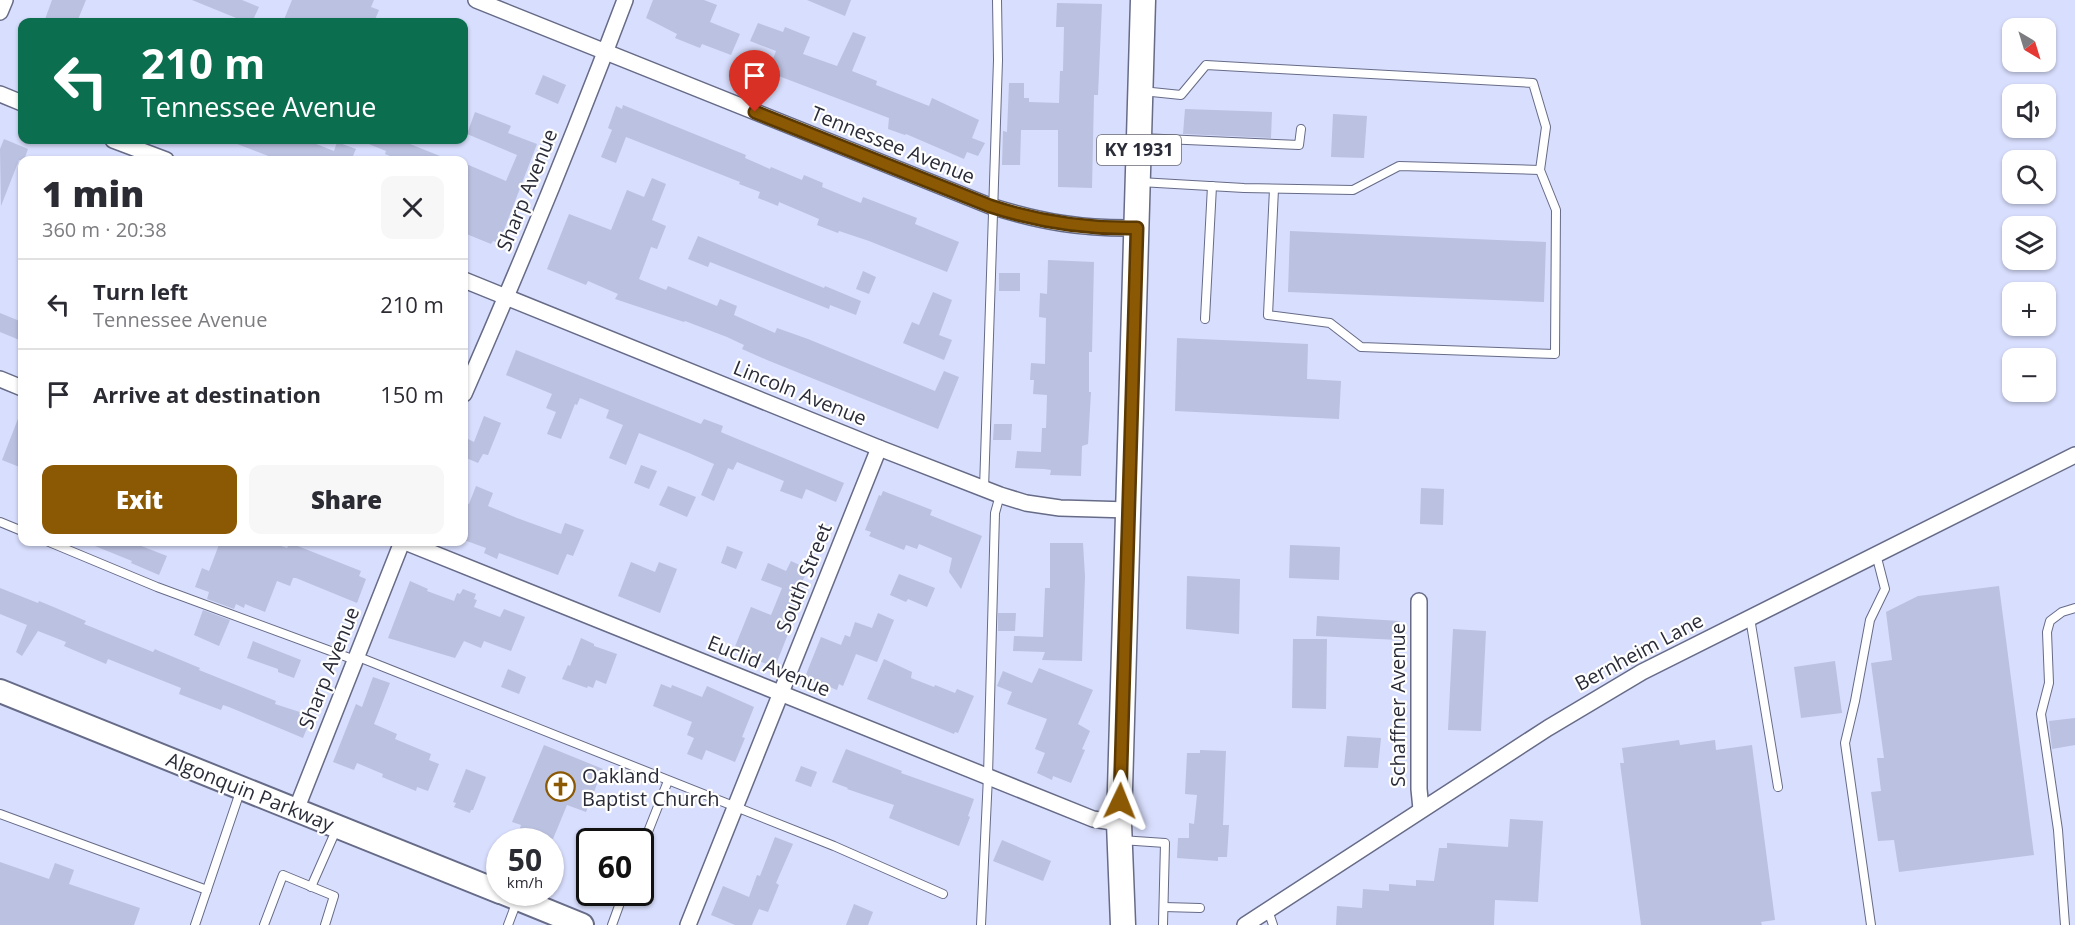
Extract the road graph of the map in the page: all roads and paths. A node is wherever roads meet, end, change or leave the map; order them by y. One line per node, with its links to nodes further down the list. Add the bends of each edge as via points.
1 (5, 0): 6 (street)
2 (476, 0): 7 (street, Tennessee Avenue)
3 (624, 0): 7 (street, Sharp Avenue)
4 (997, 0): 19 (lane)
5 (1143, 0): 8 (main road, KY 1931)
6 (0, 12)
7 (605, 52): 19 (street, Tennessee Avenue); 22 (street, Sharp Avenue)
8 (1141, 91): 12 (main road, KY 1931); 15 (lane, via 1181,95 1206,64 1533,83 1546,127)
9 (0, 94): 10 (street)
10 (18, 101)
11 (1301, 129): 12 (lane, via 1299,145)
12 (1140, 138): 16 (main road, KY 1931)
13 (124, 144): 14 (street)
14 (155, 156)
15 (1540, 170): 18 (lane, via 1399,166 1353,190); 18 (lane, via 1556,210 1555,354 1361,347 1330,323 1268,315)
16 (1138, 182): 17 (lane); 20 (main road, KY 1931)
17 (1212, 186): 18 (lane); 23 (lane)
18 (1274, 189)
19 (993, 207): 20 (street, Tennessee Avenue, via 1057,224); 29 (lane)
20 (1137, 228): 31 (main road, KY 1931)
21 (468, 282): 22 (street, Lincoln Avenue)
22 (506, 297): 25 (street, Sharp Avenue); 27 (street, Lincoln Avenue)
23 (1205, 319)
24 (0, 379): 26 (street)
25 (468, 385)
26 (18, 386)
27 (879, 448): 29 (street, Lincoln Avenue); 43 (street, South Street)
28 (2075, 455): 37 (street, Bernheim Lane)
29 (984, 489): 30 (street, Lincoln Avenue)
30 (1000, 495): 31 (street, Lincoln Avenue, via 1060,508); 44 (lane, via 994,513)
31 (1129, 510): 54 (main road, KY 1931)
32 (0, 522): 33 (lane)
33 (18, 529)
34 (59, 546): 41 (lane, via 157,587)
35 (402, 546): 41 (street, Sharp Avenue)
36 (414, 546): 43 (street, Euclid Avenue)
37 (1876, 554): 40 (street, Bernheim Lane); 76 (lane, via 1885,590 1870,620 1845,742)
38 (1419, 601): 49 (street, Schaffner Avenue)
39 (2075, 608): 77 (lane, via 2050,621 2049,683 2041,714 2058,830)
40 (1750, 618): 46 (lane); 49 (street, Bernheim Lane, via 1597,697)
41 (356, 658): 45 (lane); 50 (street, Sharp Avenue)
42 (0, 691): 47 (main road, Algonquin Parkway)
43 (781, 693): 44 (street, Euclid Avenue); 48 (street, South Street)
44 (988, 777): 54 (street, Euclid Avenue); 72 (lane)
45 (668, 781): 48 (lane); 53 (lane)
46 (1778, 787)
47 (241, 788): 50 (main road, Algonquin Parkway); 57 (lane)
48 (735, 807): 58 (lane); 71 (street, South Street)
49 (1420, 809): 64 (street, Bernheim Lane)
50 (296, 810): 52 (main road, Algonquin Parkway)
51 (0, 814): 57 (lane)
52 (338, 827): 55 (main road, Algonquin Parkway); 56 (lane)
53 (649, 828)
54 (1119, 832): 62 (lane, via 1165,843); 73 (main road, KY 1931)
55 (486, 886)
56 (311, 887): 66 (lane, via 282,875); 67 (lane, via 334,896)
57 (207, 890): 65 (lane)
58 (943, 894)
59 (507, 906): 68 (lane)
60 (535, 906): 69 (main road, Algonquin Parkway)
61 (619, 906): 70 (lane)
62 (1164, 907): 63 (lane); 74 (lane)
63 (1200, 908)
64 (1270, 918): 75 (street, Bernheim Lane)
65 (195, 925)
66 (264, 925)
67 (326, 925)
68 (508, 925)
69 (582, 925)
70 (612, 925)
71 (688, 925)
72 (981, 925)
73 (1123, 925)
74 (1163, 925)
75 (1245, 925)
76 (1871, 925)
77 (2065, 925)

